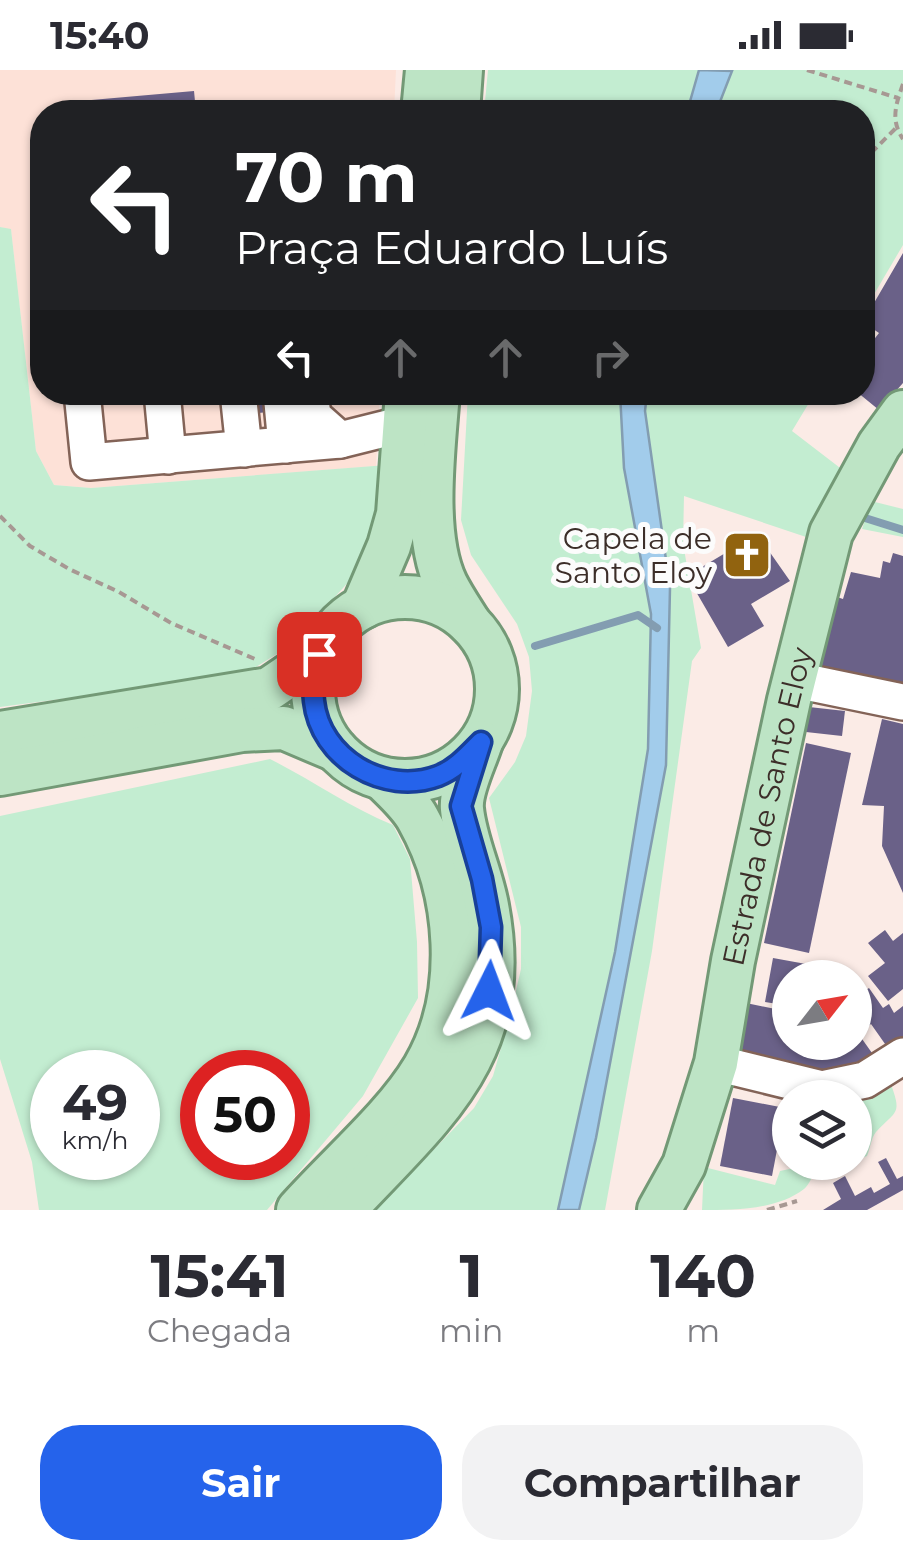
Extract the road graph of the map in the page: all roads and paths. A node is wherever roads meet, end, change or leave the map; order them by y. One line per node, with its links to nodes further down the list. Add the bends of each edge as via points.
1 (427, 70): 6 (main road)
2 (461, 70): 7 (main road)
3 (807, 70): 5 (path)
4 (903, 84): 5 (path)
5 (898, 98): 8 (path)
6 (425, 100)
7 (459, 100)
8 (896, 127): 9 (path); 10 (path)
9 (903, 138)
10 (875, 149)
11 (83, 405): 20 (street, via 89,462)
12 (163, 405): 20 (street)
13 (312, 405): 19 (street, via 313,416)
14 (437, 405): 23 (main road, via 430,500 435,538 444,582)
15 (405, 408): 19 (street); 22 (main road, via 398,514)
16 (903, 412): 26 (main road, Estrada de Santo Eloy, via 832,533)
17 (284, 418): 18 (street); 19 (street)
18 (241, 420): 20 (street)
19 (340, 440)
20 (168, 456)
21 (0, 516): 25 (path, via 30,546 69,569)
22 (363, 607): 23 (main road, via 408,597 452,610); 24 (main road, via 344,619)
23 (470, 624): 29 (main road, via 486,645 497,694)
24 (319, 654): 28 (main road, via 269,688); 30 (main road, via 314,704)
25 (259, 663)
26 (796, 680): 27 (street); 34 (main road, Estrada de Santo Eloy)
27 (903, 702)
28 (0, 733)
29 (481, 742): 32 (main road, via 438,776); 37 (main road, via 461,806 491,927 486,1016 462,1078)
30 (336, 750): 31 (main road, via 284,728 242,730); 32 (main road)
31 (0, 774)
32 (383, 779): 36 (main road, via 416,815 435,854 453,942 446,1014 403,1097)
33 (903, 1056): 34 (street, via 865,1080 822,1089)
34 (716, 1062): 38 (main road, Estrada de Santo Eloy, via 684,1165)
35 (796, 1201): 39 (path)
36 (298, 1210)
37 (344, 1210)
38 (659, 1210)
39 (767, 1210)

